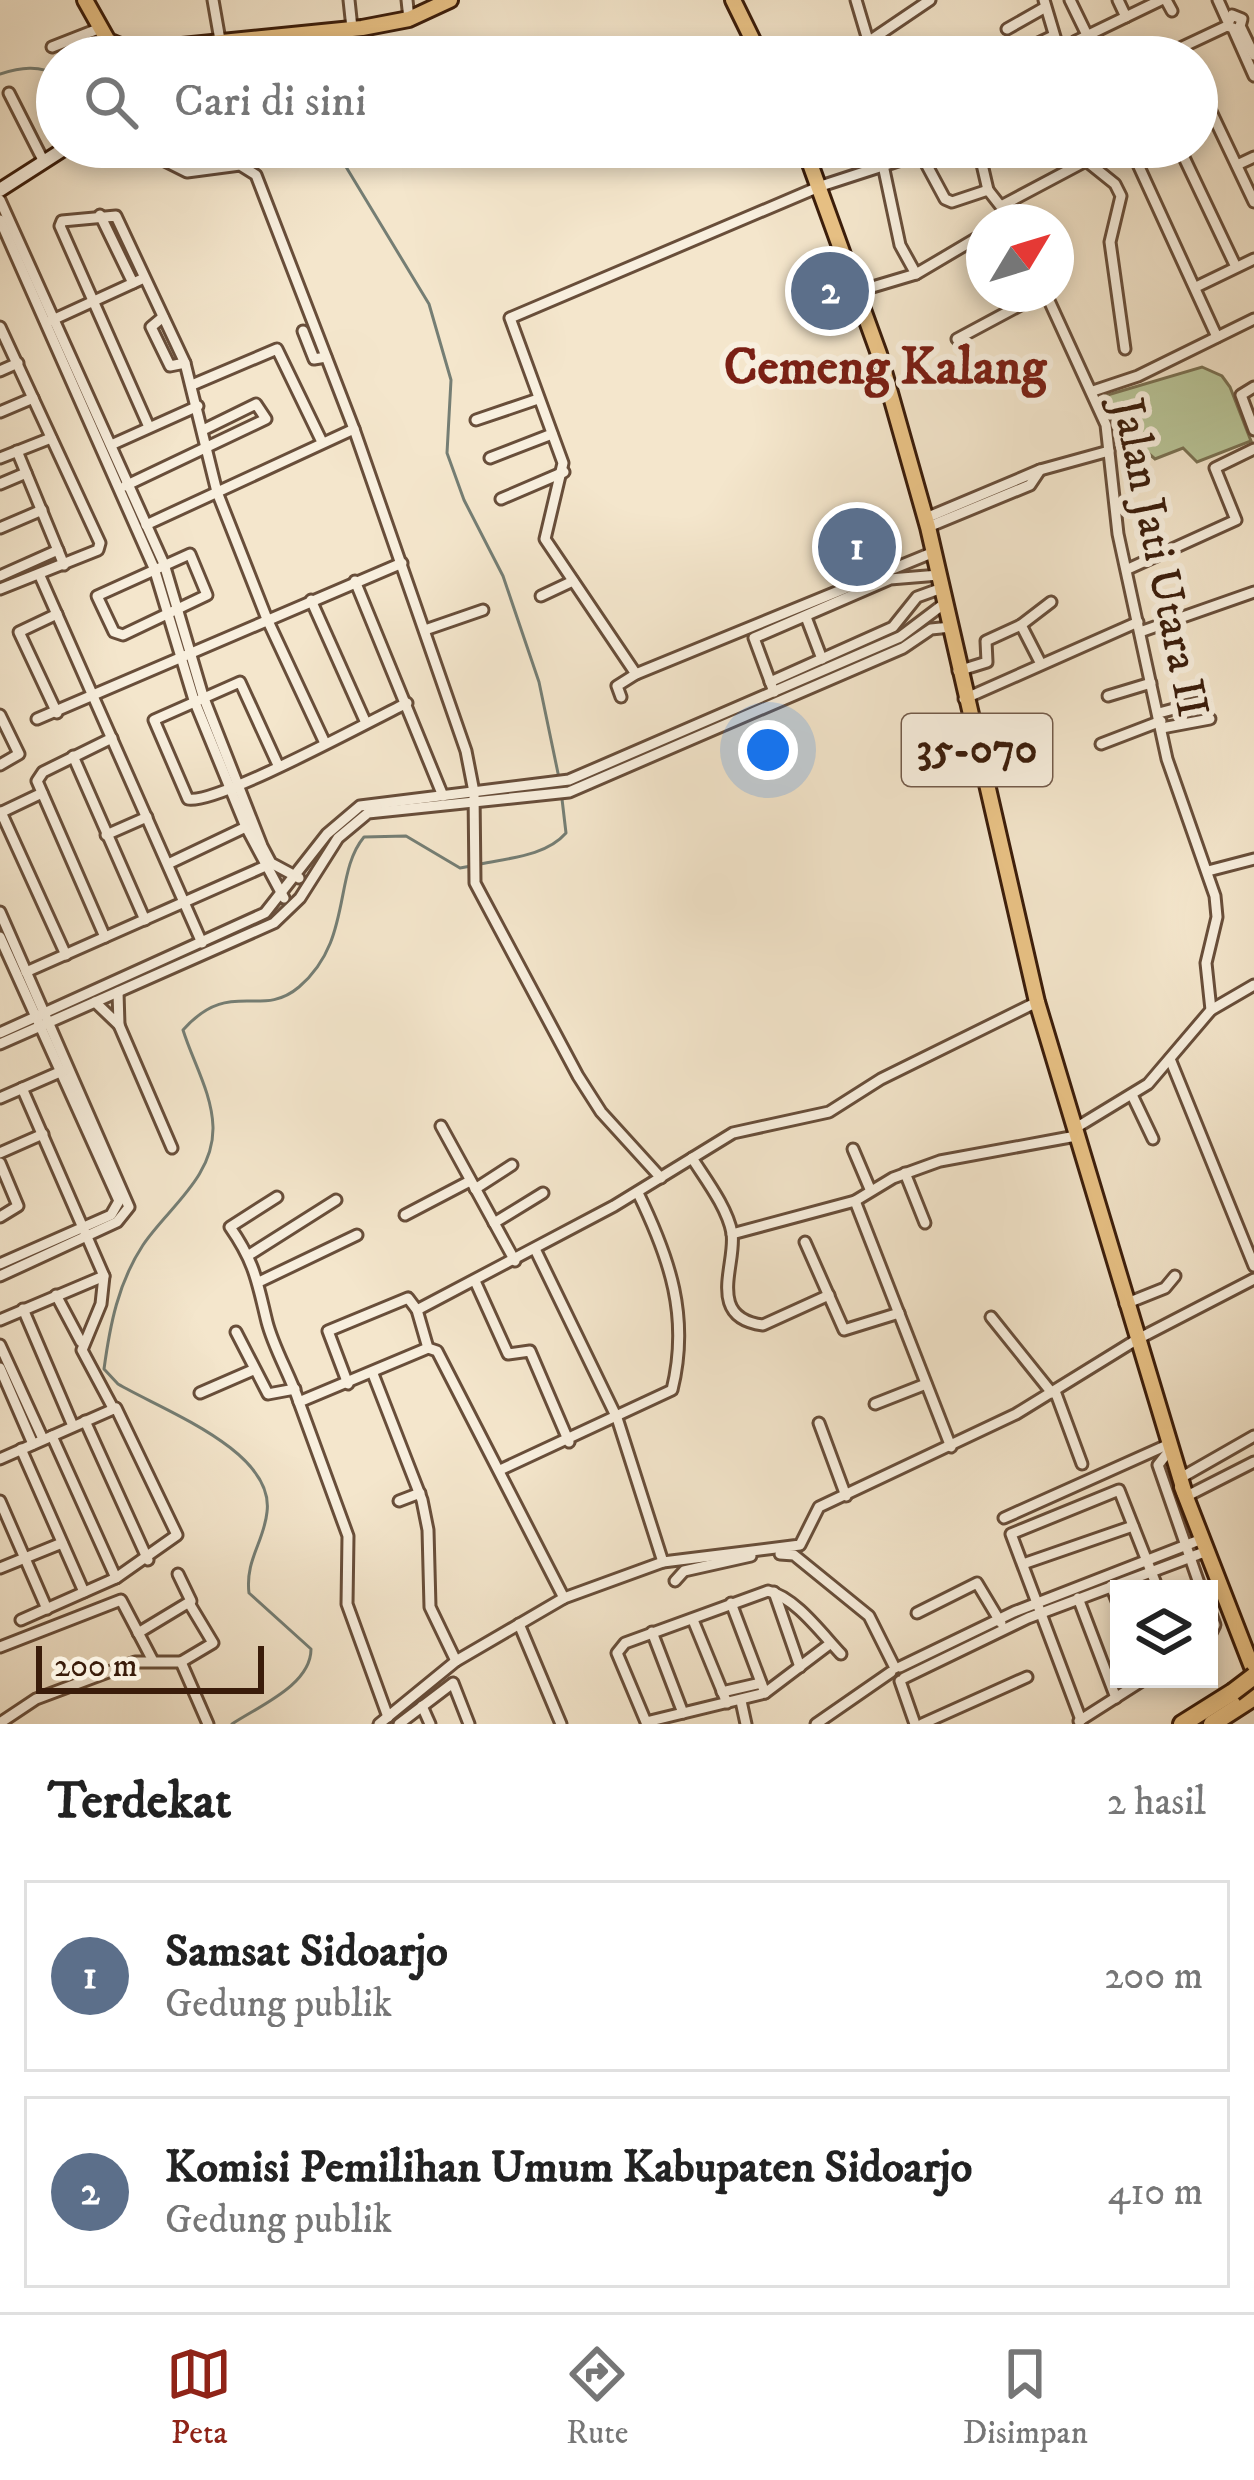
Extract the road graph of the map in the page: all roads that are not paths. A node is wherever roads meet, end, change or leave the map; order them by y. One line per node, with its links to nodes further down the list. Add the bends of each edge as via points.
1 (85, 0): 23 (main road)
2 (213, 0): 26 (street)
3 (349, 0): 21 (street)
4 (406, 0): 18 (street)
5 (450, 0): 18 (main road)
6 (733, 0): 28 (main road)
7 (856, 0): 29 (street)
8 (930, 0): 30 (street)
9 (1070, 0): 24 (street)
10 (1118, 0): 17 (street)
11 (1163, 0): 16 (street); 17 (street)
12 (1218, 0): 20 (street)
13 (1228, 0): 20 (street)
14 (1044, 4): 22 (street); 31 (street)
15 (1254, 8): 20 (street)
16 (1172, 11)
17 (1126, 16): 24 (street)
18 (409, 19): 21 (main road)
19 (1254, 20): 20 (street)
20 (1235, 23): 32 (street); 33 (street); 34 (street)
21 (352, 28): 27 (main road)
22 (1007, 29)
23 (103, 35): 25 (street)
24 (1087, 35)
25 (99, 36)
26 (219, 36)
27 (264, 36)
28 (751, 36)
29 (866, 36)
30 (877, 36)
31 (1053, 36)
32 (1207, 36)
33 (1254, 56)
34 (1254, 76)
35 (10, 93): 37 (street)
36 (1218, 127): 52 (street)
37 (36, 146)
38 (1254, 162): 52 (street)
39 (36, 167): 54 (street)
40 (179, 168): 41 (street)
41 (214, 168)
42 (246, 168): 78 (street, via 256,175)
43 (813, 168): 53 (main road, 35-070)
44 (874, 168): 53 (street)
45 (884, 168): 64 (street, via 902,252)
46 (928, 168): 55 (street, via 948,202)
47 (983, 168): 55 (street)
48 (1073, 168): 59 (street)
49 (1092, 168): 77 (street, via 1121,196 1110,242)
50 (1140, 168): 66 (street)
51 (1189, 168): 63 (street)
52 (1239, 169): 57 (street)
53 (821, 186): 67 (main road, 35-070); 86 (street, via 510,318)
54 (0, 190)
55 (988, 190): 58 (street)
56 (0, 200): 60 (street)
57 (1254, 202)
58 (1003, 204)
59 (1006, 204)
60 (2, 217): 72 (street)
61 (966, 244): 64 (street)
62 (1254, 259): 63 (street)
63 (1236, 267): 66 (street)
64 (916, 274): 67 (street)
65 (137, 281): 68 (street); 68 (street, via 116,216 60,223); 82 (street, via 163,317)
66 (1196, 287): 75 (street)
67 (859, 290): 111 (main road, 35-070)
68 (93, 303): 72 (street); 90 (street)
69 (1009, 312): 76 (street)
70 (1053, 312): 84 (street, Jalan Jati Utara II)
71 (1254, 319): 75 (street)
72 (50, 321): 97 (street); 107 (street)
73 (0, 327): 79 (street)
74 (303, 331): 78 (street, via 314,359)
75 (1217, 337): 84 (street)
76 (957, 339)
77 (1125, 350)
78 (326, 357): 92 (street)
79 (16, 358): 80 (street); 81 (street); 85 (street)
80 (0, 360)
81 (0, 371)
82 (192, 385): 87 (street); 96 (street, via 277,350)
83 (1254, 387): 93 (street, via 1241,395)
84 (1093, 391): 100 (street, Jalan Jati Utara II)
85 (33, 398): 88 (street); 95 (street)
86 (538, 399): 89 (street); 94 (street)
87 (198, 406): 90 (street); 91 (street)
88 (0, 412)
89 (476, 420)
90 (148, 427): 97 (street)
91 (205, 428): 98 (street); 98 (street, via 256,404 266,419)
92 (354, 429): 96 (street); 116 (street)
93 (1254, 430)
94 (552, 434): 103 (street); 105 (street)
95 (51, 438): 99 (street); 117 (street, via 100,543)
96 (322, 442): 108 (street)
97 (111, 446): 107 (street)
98 (208, 448): 107 (street); 108 (street)
99 (17, 451): 102 (street); 104 (street)
100 (1109, 451): 111 (street, via 1040,470); 119 (street, Jalan Jati Utara II)
101 (1252, 454): 119 (street, via 1216,465 1237,516)
102 (0, 458)
103 (490, 458)
104 (26, 472): 106 (street); 110 (street)
105 (564, 472): 109 (street); 124 (street, via 543,531)
106 (0, 484)
107 (125, 486): 112 (street); 118 (street)
108 (217, 491): 112 (street); 136 (street)
109 (501, 499)
110 (42, 510): 113 (street); 114 (street)
111 (927, 522): 115 (main road, 35-070)
112 (146, 525): 118 (street)
113 (0, 528)
114 (58, 550): 117 (street); 120 (street)
115 (934, 552): 126 (main road, 35-070); 145 (street)
116 (402, 562): 123 (street); 140 (street)
117 (64, 565): 121 (street)
118 (159, 566): 132 (street); 132 (street, via 190,554 208,592); 132 (street, via 98,599 118,635)
119 (1128, 569): 139 (street, Jalan Jati Utara II)
120 (0, 576)
121 (40, 576): 125 (street); 134 (street)
122 (906, 580): 126 (street); 131 (street); 135 (street, via 879,583)
123 (355, 581): 129 (street); 154 (street)
124 (573, 581): 128 (street); 145 (street)
125 (0, 589)
126 (942, 589): 131 (street); 138 (main road, 35-070); 147 (street, via 900,637)
127 (1254, 592): 139 (street)
128 (541, 596)
129 (310, 600): 136 (street); 160 (street)
130 (1051, 602): 137 (street)
131 (912, 604): 142 (street, via 893,627)
132 (172, 609): 141 (street)
133 (484, 610): 140 (street)
134 (57, 614): 149 (street); 155 (street, via 19,632)
135 (806, 617): 142 (street); 147 (street, via 754,638)
136 (267, 619): 141 (street); 162 (street)
137 (1021, 625): 143 (street); 144 (street, via 986,641 987,662)
138 (951, 627): 144 (main road, 35-070); 147 (street)
139 (1139, 627): 143 (street); 146 (street, Jalan Jati Utara II)
140 (425, 630): 169 (street)
141 (186, 657): 149 (street); 151 (street)
142 (822, 659): 147 (street)
143 (1041, 664): 152 (street)
144 (958, 671): 152 (main road, 35-070)
145 (636, 674): 150 (street, via 617,686)
146 (1151, 683): 148 (street); 159 (street, Jalan Jati Utara II)
147 (777, 691): 169 (street, via 569,786)
148 (1108, 696)
149 (96, 697): 155 (street); 161 (street)
150 (621, 697)
151 (199, 698): 166 (street, via 243,683); 167 (street); 167 (street, via 154,723 188,800)
152 (964, 699): 195 (main road, 35-070)
153 (1204, 701): 159 (street)
154 (406, 703): 160 (street); 170 (street)
155 (56, 713): 158 (street)
156 (0, 715): 165 (street, via 19,754)
157 (1210, 718): 159 (street)
158 (37, 719)
159 (1160, 721): 163 (street); 179 (street, Jalan Jati Utara II)
160 (366, 723): 162 (street)
161 (112, 738): 164 (street); 173 (street)
162 (324, 742): 166 (street)
163 (1101, 744)
164 (73, 756): 168 (street, via 43,772); 175 (street)
165 (0, 765)
166 (278, 765): 167 (street)
167 (233, 787): 174 (street)
168 (42, 793): 172 (street); 188 (street)
169 (474, 797): 170 (street); 217 (street, via 473,877 578,1076)
170 (435, 800): 171 (street)
171 (409, 803): 180 (street, via 369,802 351,812); 181 (street, via 357,819)
172 (1, 813): 190 (street)
173 (147, 818): 175 (street); 177 (street)
174 (249, 826): 177 (street); 178 (street)
175 (106, 835): 186 (street)
176 (1254, 859): 179 (street)
177 (168, 864): 183 (street)
178 (268, 865): 180 (street); 182 (street); 183 (street)
179 (1208, 871): 196 (street, Jalan Jati Utara II, via 1216,916 1206,963)
180 (294, 876): 181 (street); 182 (street)
181 (308, 883): 184 (street)
182 (281, 896): 184 (street); 189 (street)
183 (186, 903): 186 (street); 189 (street)
184 (294, 904): 189 (street, via 274,923)
185 (0, 912): 187 (street)
186 (145, 920): 188 (street)
187 (3, 935): 191 (street); 197 (street)
188 (105, 938): 190 (street)
189 (201, 949): 193 (street); 197 (street)
190 (66, 955): 191 (street)
191 (26, 972): 197 (street)
192 (1254, 985): 196 (street)
193 (118, 992): 194 (street); 198 (street)
194 (95, 1002): 197 (street); 198 (street)
195 (1037, 1002): 207 (main road, 35-070); 213 (street, via 829,1112 733,1133)
196 (1211, 1010): 201 (street)
197 (43, 1019): 199 (street); 200 (street); 202 (street); 229 (street, via 128,1198 127,1213)
198 (119, 1025): 210 (street)
199 (0, 1033)
200 (0, 1044)
201 (1170, 1059): 204 (street); 237 (street)
202 (62, 1071): 203 (street); 229 (street, via 119,1201 117,1211)
203 (22, 1088): 205 (street); 208 (street)
204 (1132, 1097): 207 (street); 209 (street)
205 (0, 1098)
206 (441, 1126): 218 (street)
207 (1075, 1132): 216 (street); 246 (main road, 35-070)
208 (43, 1134): 212 (street); 229 (street)
209 (1153, 1138)
210 (172, 1148)
211 (853, 1149): 219 (street)
212 (0, 1153)
213 (692, 1158): 217 (street); 230 (street)
214 (0, 1163): 226 (street, via 18,1206)
215 (512, 1165): 218 (street)
216 (905, 1173): 219 (street); 228 (street)
217 (661, 1178): 221 (street)
218 (472, 1185): 225 (street); 227 (street)
219 (870, 1189): 224 (street)
220 (543, 1193): 227 (street)
221 (638, 1193): 233 (street); 269 (street, via 669,1262 681,1329 672,1390)
222 (277, 1197): 234 (street, via 230,1227)
223 (336, 1201): 234 (street)
224 (855, 1201): 230 (street); 249 (street)
225 (405, 1215)
226 (0, 1216)
227 (494, 1223): 235 (street)
228 (925, 1223)
229 (86, 1231): 236 (street); 238 (street); 239 (street)
230 (732, 1234): 245 (street, via 727,1296 755,1325)
231 (357, 1235): 242 (street)
232 (805, 1242): 245 (street)
233 (535, 1249): 235 (street); 269 (street)
234 (250, 1255): 242 (street)
235 (515, 1261): 243 (street)
236 (0, 1264)
237 (1254, 1266)
238 (0, 1276)
239 (104, 1276): 244 (street); 253 (street, via 101,1304)
240 (1175, 1276): 246 (street)
241 (1254, 1279): 256 (street)
242 (261, 1281): 257 (street)
243 (475, 1281): 248 (street); 275 (street, via 508,1354 530,1351)
244 (56, 1295): 247 (street); 253 (street)
245 (829, 1295): 249 (street, via 844,1330)
246 (1125, 1304): 256 (main road, 35-070)
247 (22, 1309): 251 (street); 272 (street)
248 (417, 1310): 255 (street); 261 (street, via 402,1298 328,1331)
249 (899, 1313): 262 (street)
250 (991, 1317): 264 (street)
251 (0, 1320)
252 (236, 1332): 259 (street)
253 (82, 1342): 268 (street)
254 (0, 1345): 274 (street)
255 (428, 1348): 260 (street); 282 (street)
256 (1139, 1348): 264 (street); 277 (main road, 35-070); 283 (main road, 35-070)
257 (285, 1366): 259 (street); 263 (street)
258 (0, 1368): 274 (street)
259 (256, 1373): 263 (street, via 271,1396); 265 (street)
260 (373, 1374): 261 (street); 284 (street)
261 (349, 1384): 266 (street)
262 (926, 1384): 267 (street); 276 (street)
263 (295, 1389): 266 (street)
264 (1053, 1392): 276 (street); 281 (street)
265 (200, 1393)
266 (299, 1402): 343 (street, via 348,1536 347,1604)
267 (875, 1404)
268 (113, 1408): 270 (street); 295 (street, via 177,1535)
269 (617, 1418): 275 (street); 296 (street)
270 (86, 1421): 272 (street); 295 (street)
271 (819, 1424): 286 (street)
272 (73, 1426): 274 (street)
273 (1254, 1436): 283 (street)
274 (43, 1440): 278 (street); 302 (street)
275 (569, 1442): 282 (street)
276 (951, 1448): 286 (street)
277 (1168, 1448): 285 (main road, 35-070); 289 (street); 293 (street, via 1158,1465)
278 (21, 1449): 279 (street); 291 (street)
279 (0, 1459)
280 (1254, 1462): 285 (street)
281 (1082, 1464)
282 (500, 1470): 310 (street)
283 (1184, 1476): 285 (main road)
284 (420, 1493): 288 (street); 329 (street, via 430,1607)
285 (1188, 1494): 292 (main road, 35-070); 327 (main road, 35-070)
286 (846, 1496): 296 (street, via 819,1507 804,1542 785,1549)
287 (0, 1502): 294 (street)
288 (399, 1502)
289 (1004, 1518)
290 (1133, 1526): 297 (street); 297 (street, via 1119,1490 1011,1534); 298 (street)
291 (62, 1543): 294 (street); 308 (street)
292 (1205, 1545): 293 (street); 301 (main road, 35-070)
293 (1187, 1552): 298 (street); 305 (street)
294 (26, 1558): 299 (street); 315 (street)
295 (148, 1560): 302 (street)
296 (663, 1562): 310 (street)
297 (1023, 1564): 314 (street)
298 (1149, 1565): 303 (street); 304 (street); 314 (street)
299 (0, 1568)
300 (178, 1574): 312 (street)
301 (1218, 1576): 332 (main road, 35-070); 338 (main road, 35-070)
302 (116, 1578): 308 (street)
303 (1122, 1580)
304 (1155, 1580)
305 (1198, 1580)
306 (675, 1581): 333 (street, via 724,1561 794,1555 869,1616)
307 (1110, 1586): 311 (street)
308 (84, 1592): 315 (street)
309 (774, 1592): 313 (street); 324 (street); 331 (street)
310 (564, 1598): 320 (street)
311 (1078, 1598): 314 (street); 339 (street)
312 (190, 1603): 323 (street); 330 (street, via 214,1643)
313 (731, 1604): 319 (street); 335 (street)
314 (1040, 1607): 317 (street); 321 (street); 344 (street)
315 (47, 1609): 318 (street)
316 (917, 1613): 317 (street, via 977,1583)
317 (999, 1618): 321 (street); 333 (street)
318 (20, 1620)
319 (692, 1620): 322 (street); 337 (street)
320 (519, 1624): 329 (street); 350 (street)
321 (1004, 1630): 333 (street)
322 (652, 1632): 342 (street); 342 (street, via 618,1649 641,1718)
323 (138, 1634): 325 (street, via 118,1600); 328 (street)
324 (830, 1643): 326 (street); 331 (street)
325 (0, 1646)
326 (841, 1654)
327 (1254, 1654)
328 (152, 1659): 330 (street); 345 (street, via 36,1699)
329 (456, 1661): 343 (street)
330 (181, 1662): 346 (street)
331 (800, 1666): 335 (street)
332 (1254, 1674): 338 (highway, bridge)
333 (896, 1675): 352 (street); 353 (street)
334 (1027, 1677): 353 (street)
335 (763, 1688): 337 (street); 340 (street)
336 (1131, 1688): 339 (street)
337 (724, 1697): 340 (street); 342 (street)
338 (1245, 1697): 354 (highway); 355 (highway)
339 (1116, 1698): 344 (street)
340 (741, 1701): 351 (street)
341 (422, 1706): 347 (street); 348 (street); 349 (street, via 453,1683)
342 (683, 1714)
343 (384, 1720)
344 (1078, 1722)
345 (0, 1724)
346 (208, 1724)
347 (399, 1724)
348 (430, 1724)
349 (469, 1724)
350 (561, 1724)
351 (746, 1724)
352 (816, 1724)
353 (918, 1724)
354 (1182, 1724)
355 (1212, 1724)

